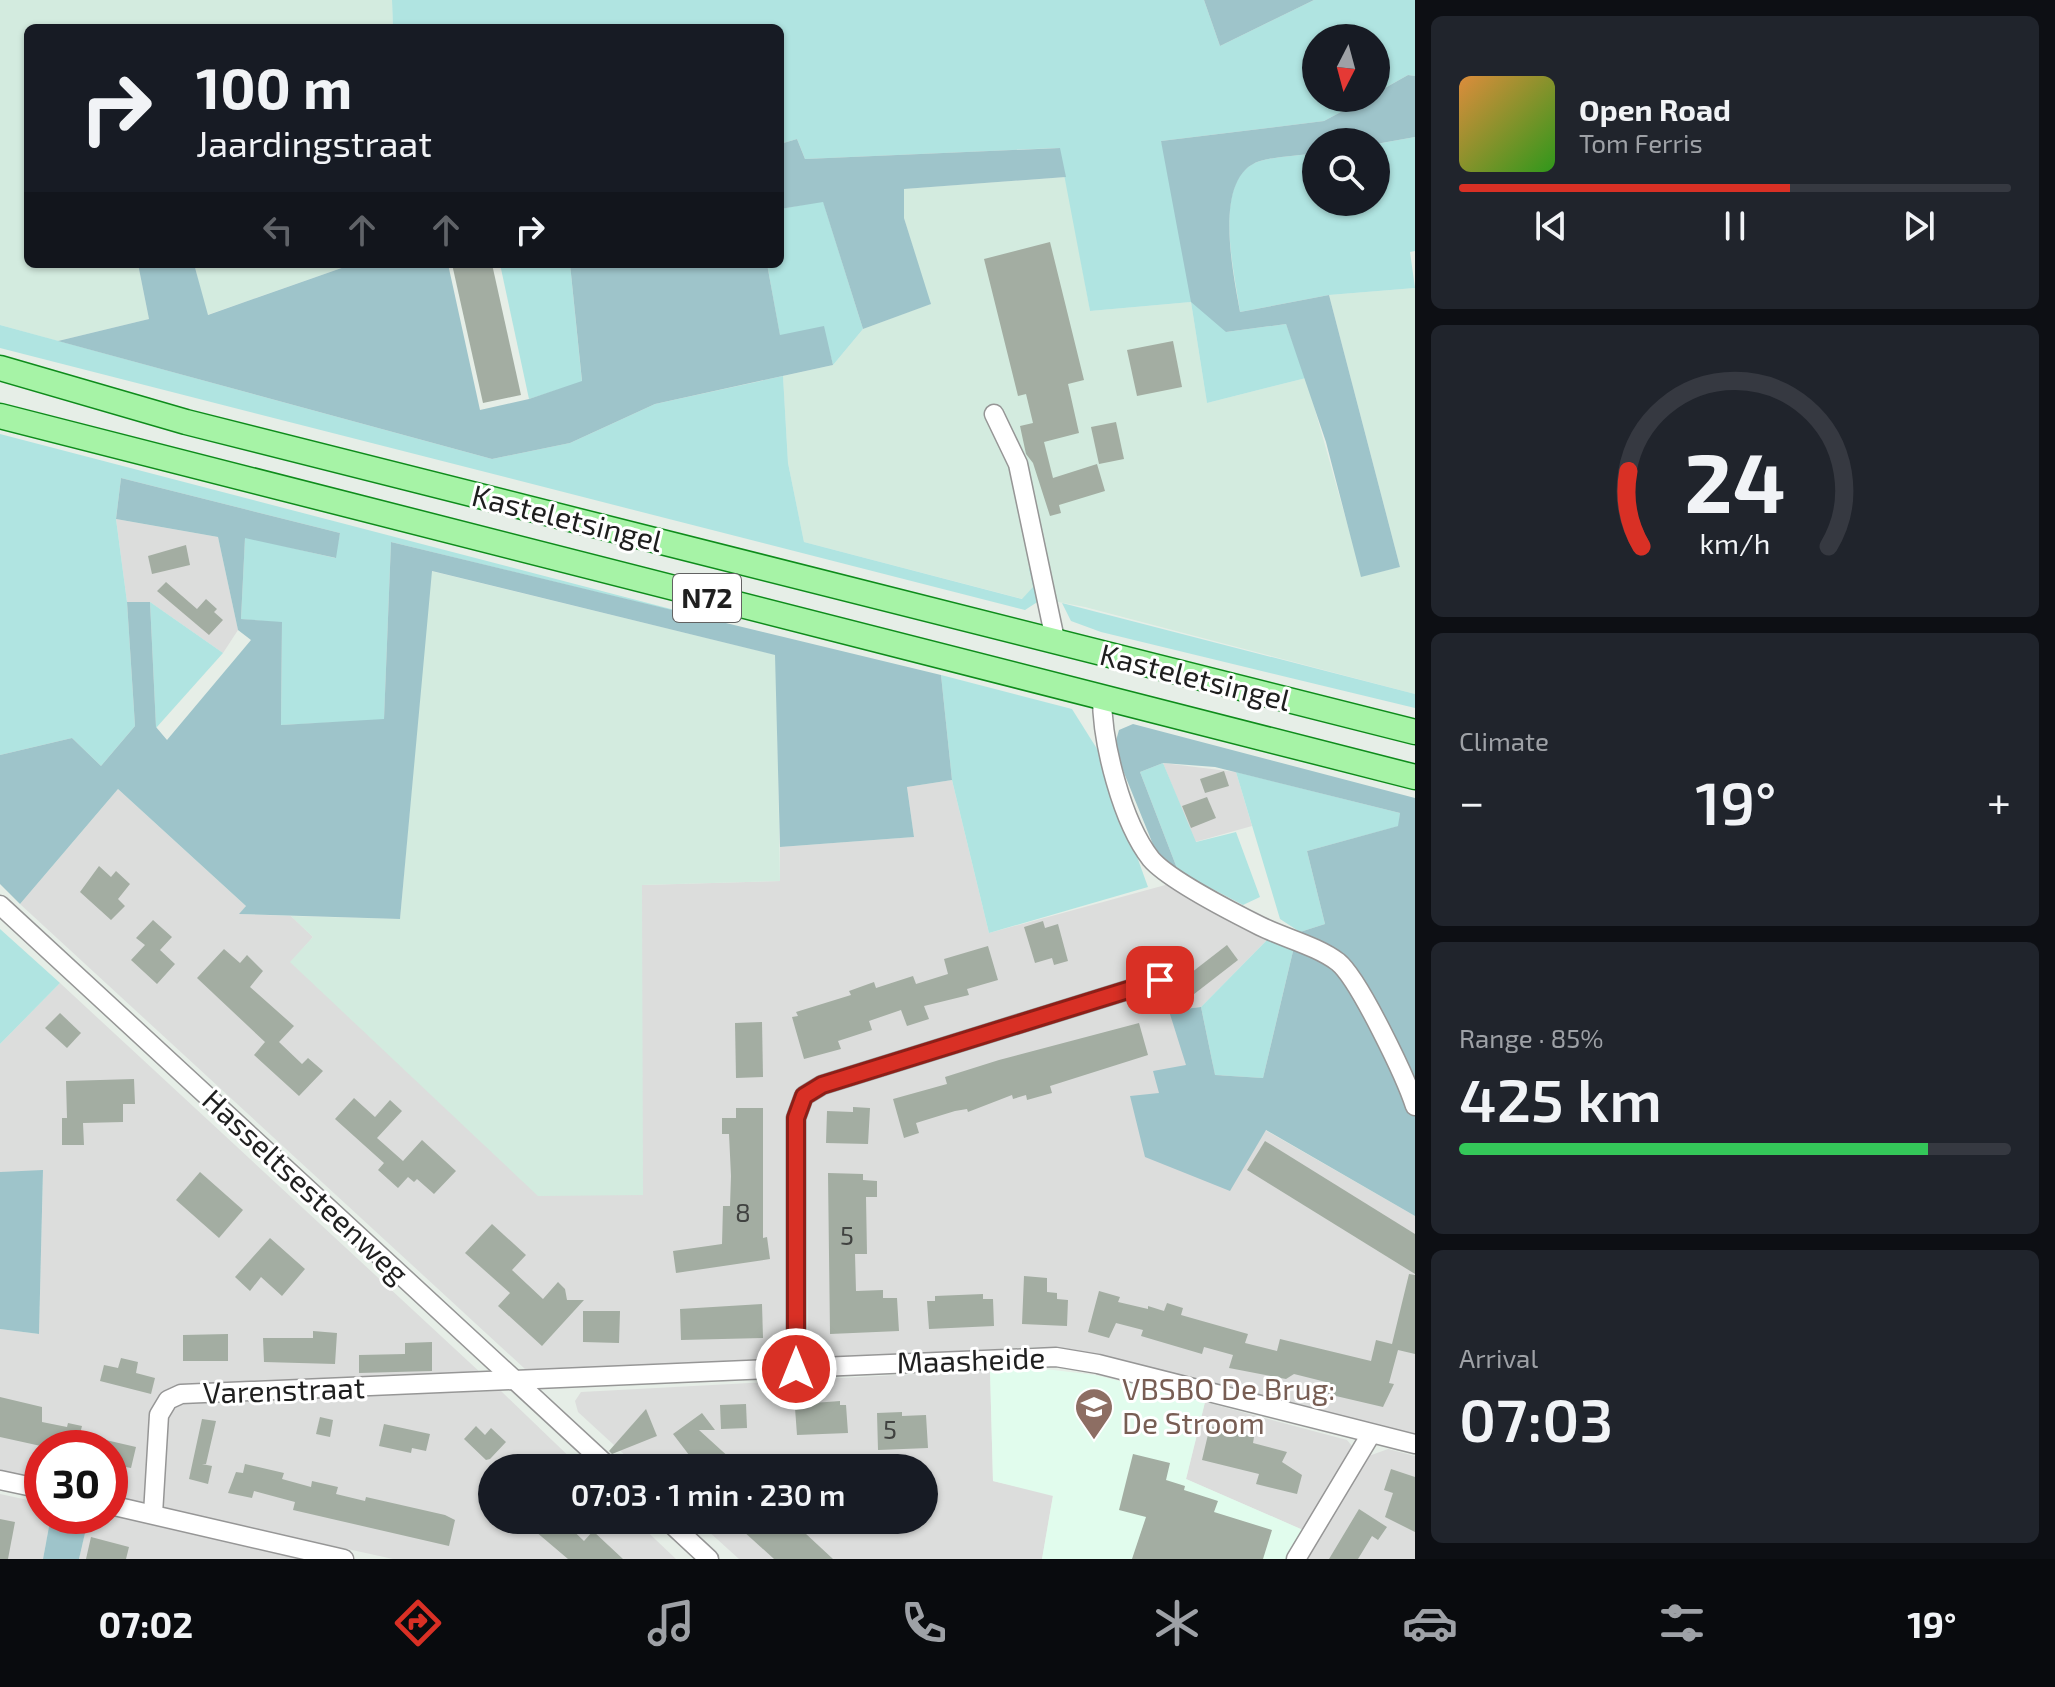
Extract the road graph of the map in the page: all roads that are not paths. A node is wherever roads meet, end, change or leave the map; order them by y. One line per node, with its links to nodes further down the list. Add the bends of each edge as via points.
1 (0, 368): 4 (main road, Kasteletsingel / N72, via 186,422)
2 (994, 414): 4 (street, via 1018,464)
3 (0, 416): 5 (main road, Kasteletsingel / N72)
4 (1056, 644): 6 (main road, Kasteletsingel / N72)
5 (1102, 697): 7 (main road, Kasteletsingel / N72); 10 (street, via 1108,760 1152,860 1257,925 1337,962 1367,999)
6 (1415, 732)
7 (1415, 777)
8 (0, 905): 12 (street, Hasseltsesteenweg)
9 (1160, 980): 11 (street, via 822,1085 804,1096 796,1118)
10 (1415, 1106)
11 (796, 1369): 12 (street, Maasheide); 13 (street, Maasheide, via 1056,1357)
12 (518, 1383): 15 (street, Hasseltsesteenweg); 19 (street, Varenstraat, via 181,1394 168,1400 159,1415)
13 (1371, 1434): 14 (street, Maasheide); 23 (street)
14 (1415, 1444)
15 (595, 1454)
16 (0, 1480): 17 (street)
17 (24, 1485)
18 (128, 1509): 19 (street)
19 (153, 1514): 21 (street)
20 (682, 1534): 22 (street)
21 (344, 1559)
22 (709, 1559)
23 (1296, 1559)

